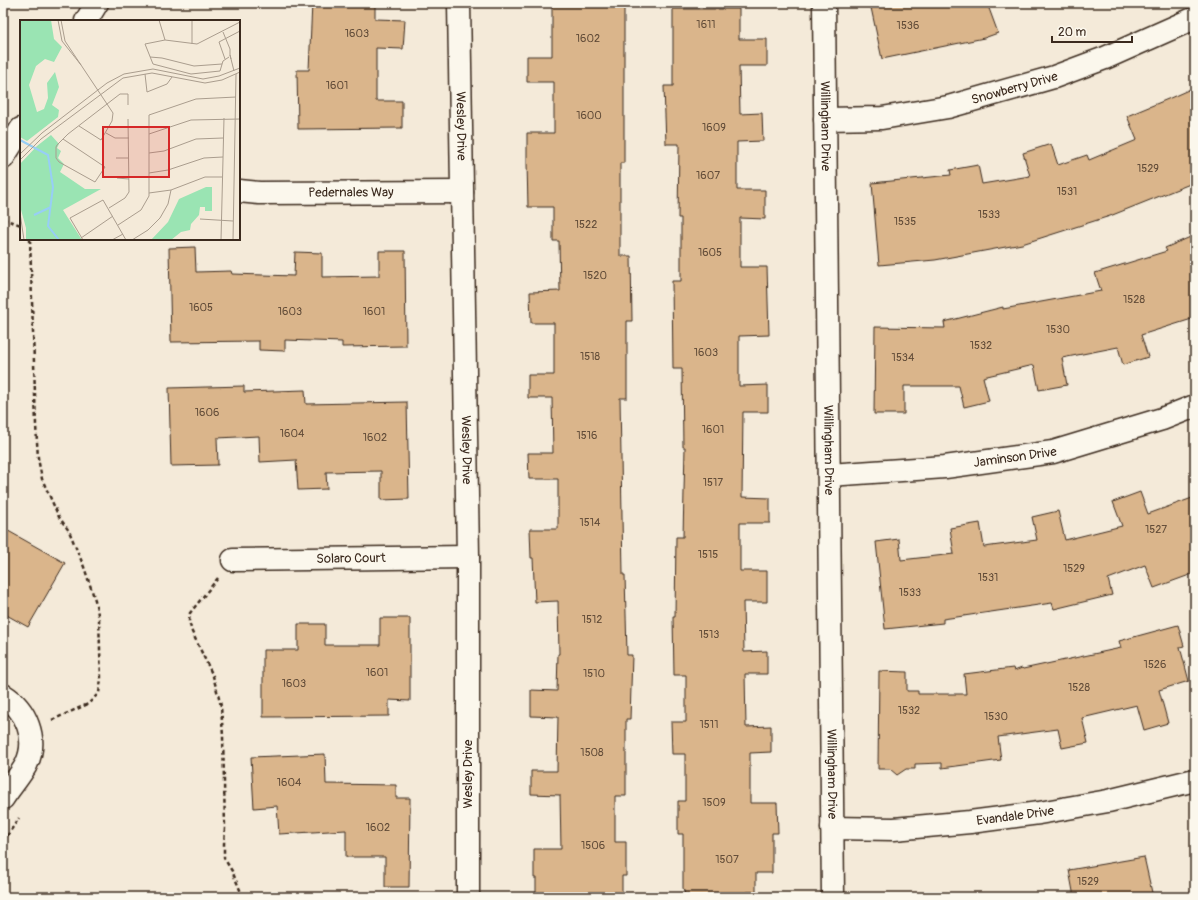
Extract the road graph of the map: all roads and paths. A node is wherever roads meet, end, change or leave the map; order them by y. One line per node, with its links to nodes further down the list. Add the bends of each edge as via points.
1 (97, 3): 5 (street)
2 (459, 3): 10 (street, Wesley Drive)
3 (824, 3): 6 (street, Willingham Drive)
4 (1195, 18): 6 (street, Snowberry Drive, via 1105,58 1054,77 948,107 882,118)
5 (87, 20)
6 (825, 119): 15 (street, Willingham Drive)
7 (20, 131): 8 (street)
8 (3, 158)
9 (240, 191): 10 (street, Pedernales Way)
10 (462, 192): 16 (street, Wesley Drive)
11 (3, 219): 12 (path)
12 (20, 225)
13 (30, 240): 19 (path, via 38,458 42,479 59,517 69,531 95,600 99,619 101,686 99,693 88,704)
14 (1195, 406): 15 (street, Jaminson Drive, via 1147,424 1053,452 945,467)
15 (829, 475): 22 (street, Willingham Drive)
16 (468, 557): 17 (street, Solaro Court); 24 (street, Wesley Drive)
17 (233, 560): 23 (path, via 198,601 190,613 189,621 213,676 221,706 226,828 224,858)
18 (3, 695): 19 (street, via 23,714)
19 (30, 730): 21 (street, via 31,747 26,764)
20 (1195, 780): 22 (street, Evandale Drive, via 1108,801 1039,813 894,829)
21 (3, 798)
22 (832, 828): 25 (street, Willingham Drive)
23 (243, 897)
24 (468, 897)
25 (833, 897)

